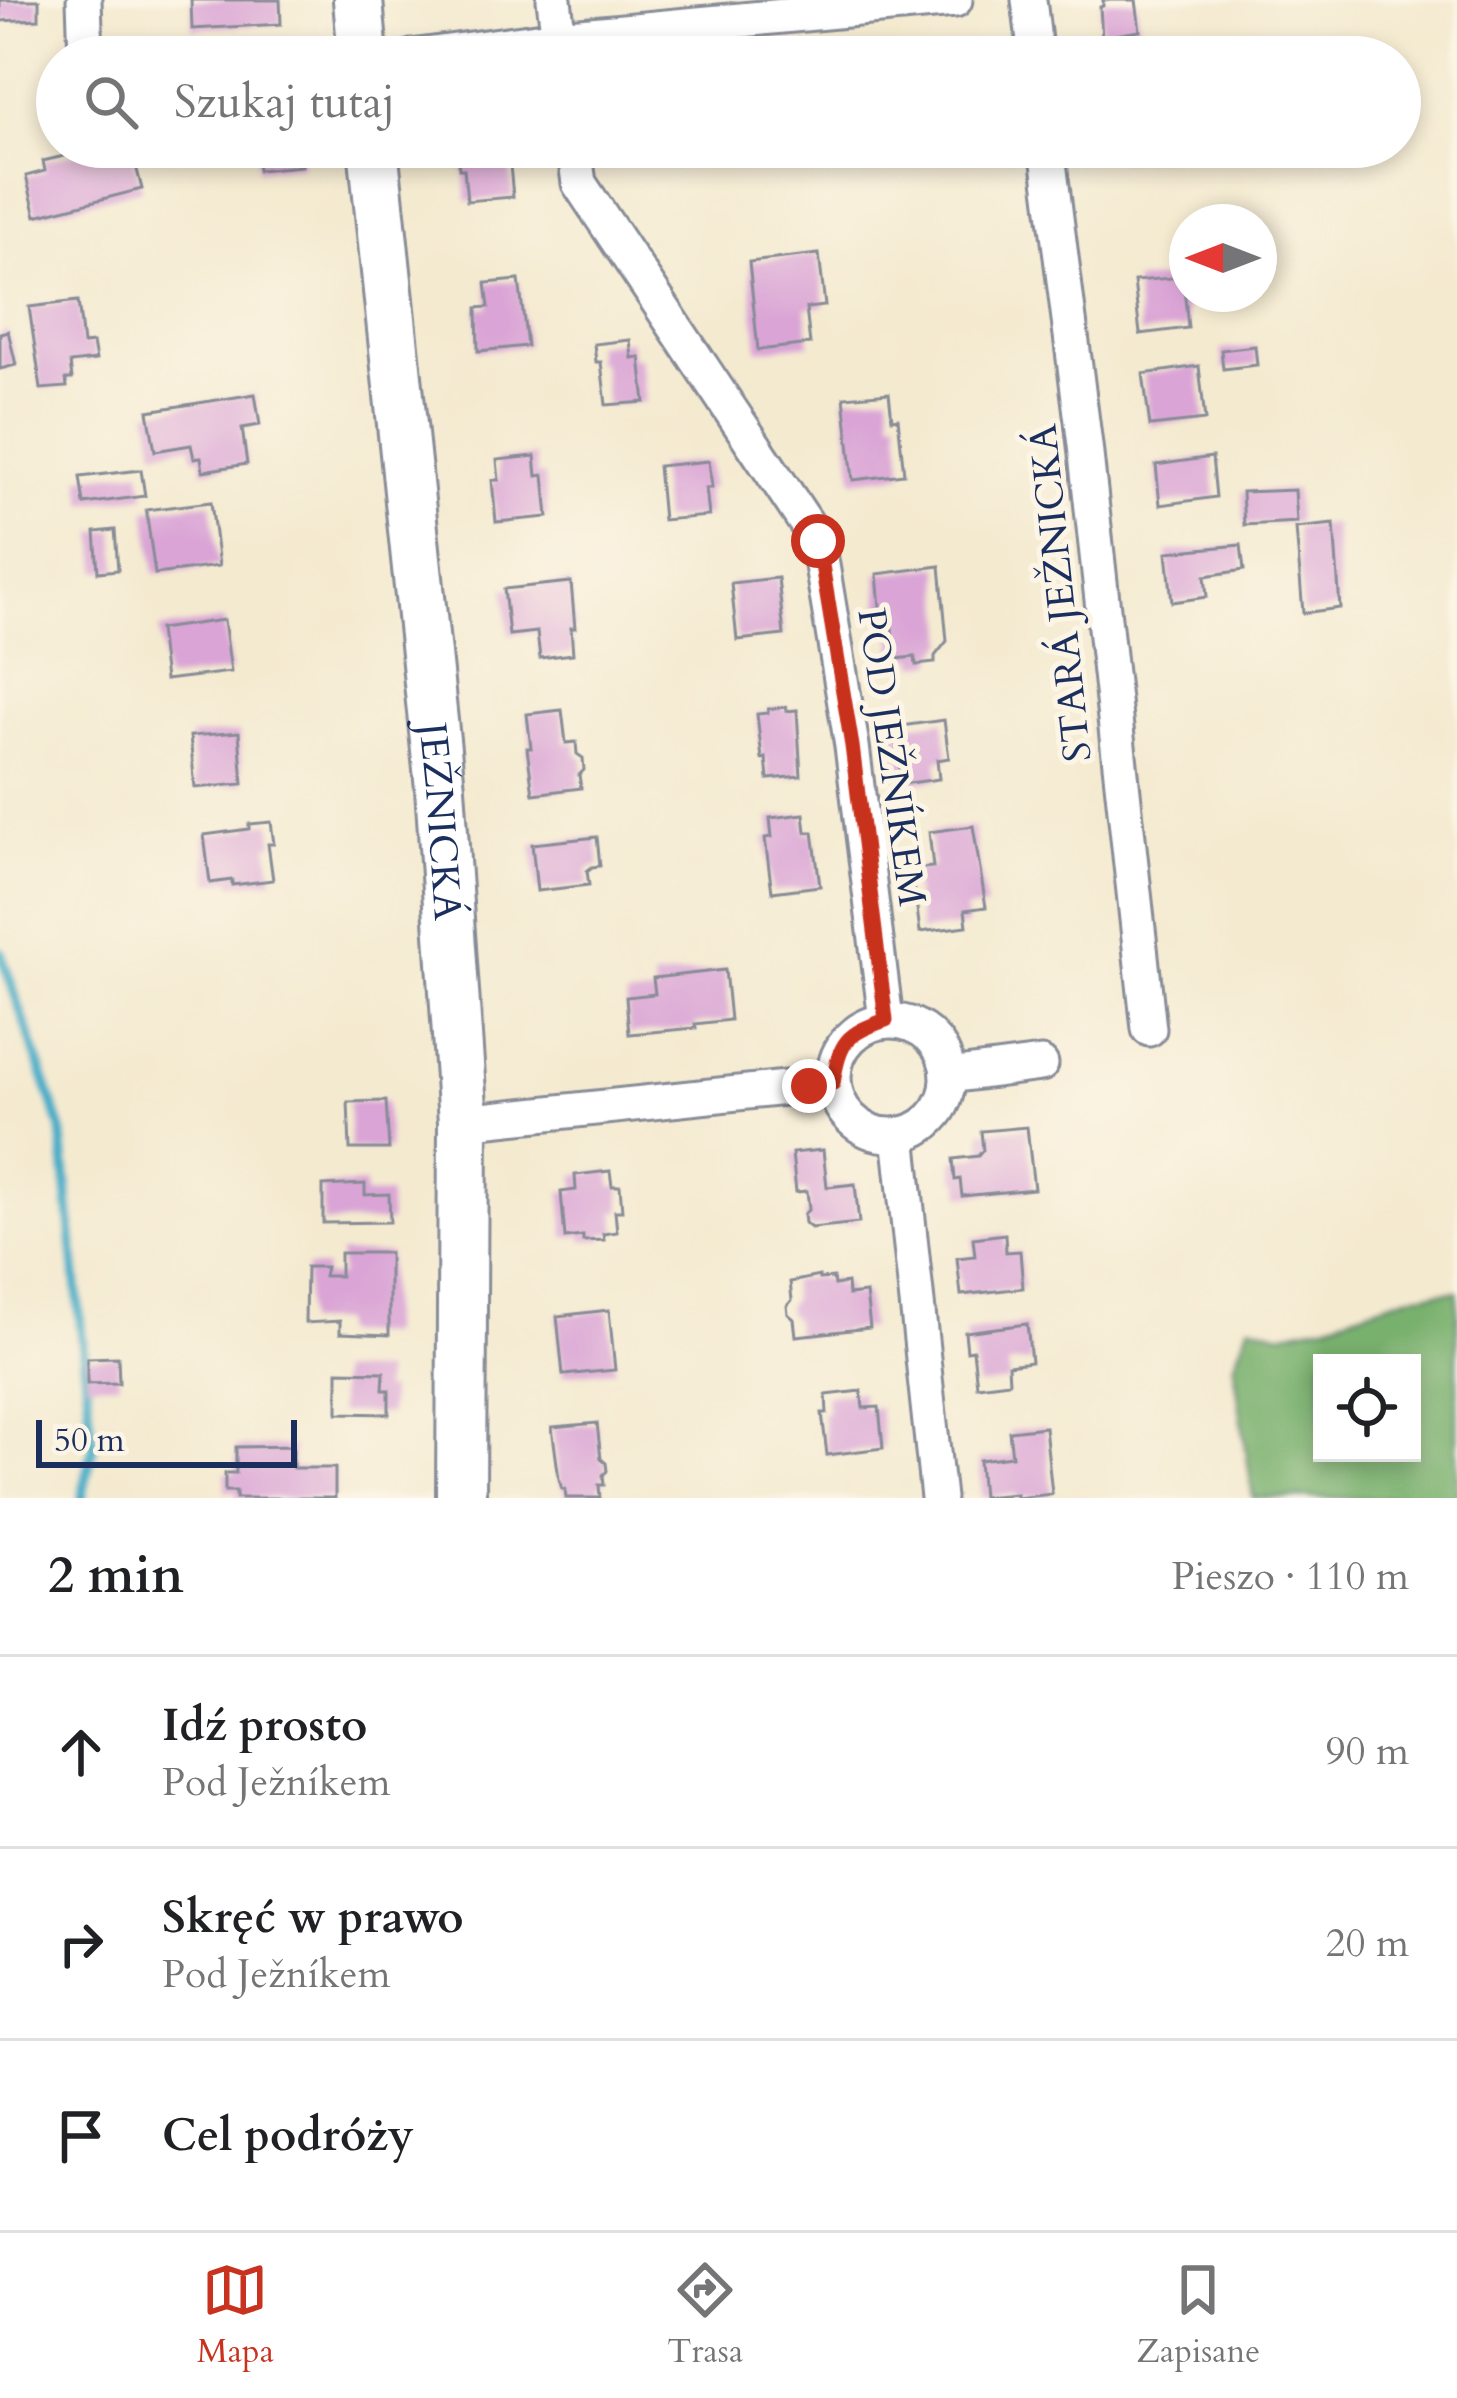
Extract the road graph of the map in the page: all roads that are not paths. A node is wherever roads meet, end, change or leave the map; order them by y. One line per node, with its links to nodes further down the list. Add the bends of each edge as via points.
1 (84, 0): 7 (street)
2 (358, 0): 8 (street)
3 (554, 0): 9 (street)
4 (955, 0): 6 (street)
5 (1029, 0): 11 (street)
6 (786, 8): 10 (street)
7 (85, 36)
8 (361, 36)
9 (559, 36)
10 (624, 36)
11 (1033, 36)
12 (375, 168): 20 (street, JEŽNICKÁ, via 440,788)
13 (577, 168): 15 (street, POD JEŽNÍKEM, via 579,183 818,541)
14 (1050, 168): 16 (street, STARÁ JEŽNICKÁ)
15 (886, 1020): 18 (street, via 917,1025 940,1046); 19 (street, via 858,1030 838,1053)
16 (1149, 1029)
17 (1041, 1064): 18 (street)
18 (949, 1076): 21 (street, via 943,1103 925,1125)
19 (833, 1083): 20 (street); 21 (street, via 844,1112 869,1131)
20 (463, 1122): 22 (street, JEŽNICKÁ)
21 (899, 1135): 23 (street)
22 (461, 1498)
23 (938, 1498)

